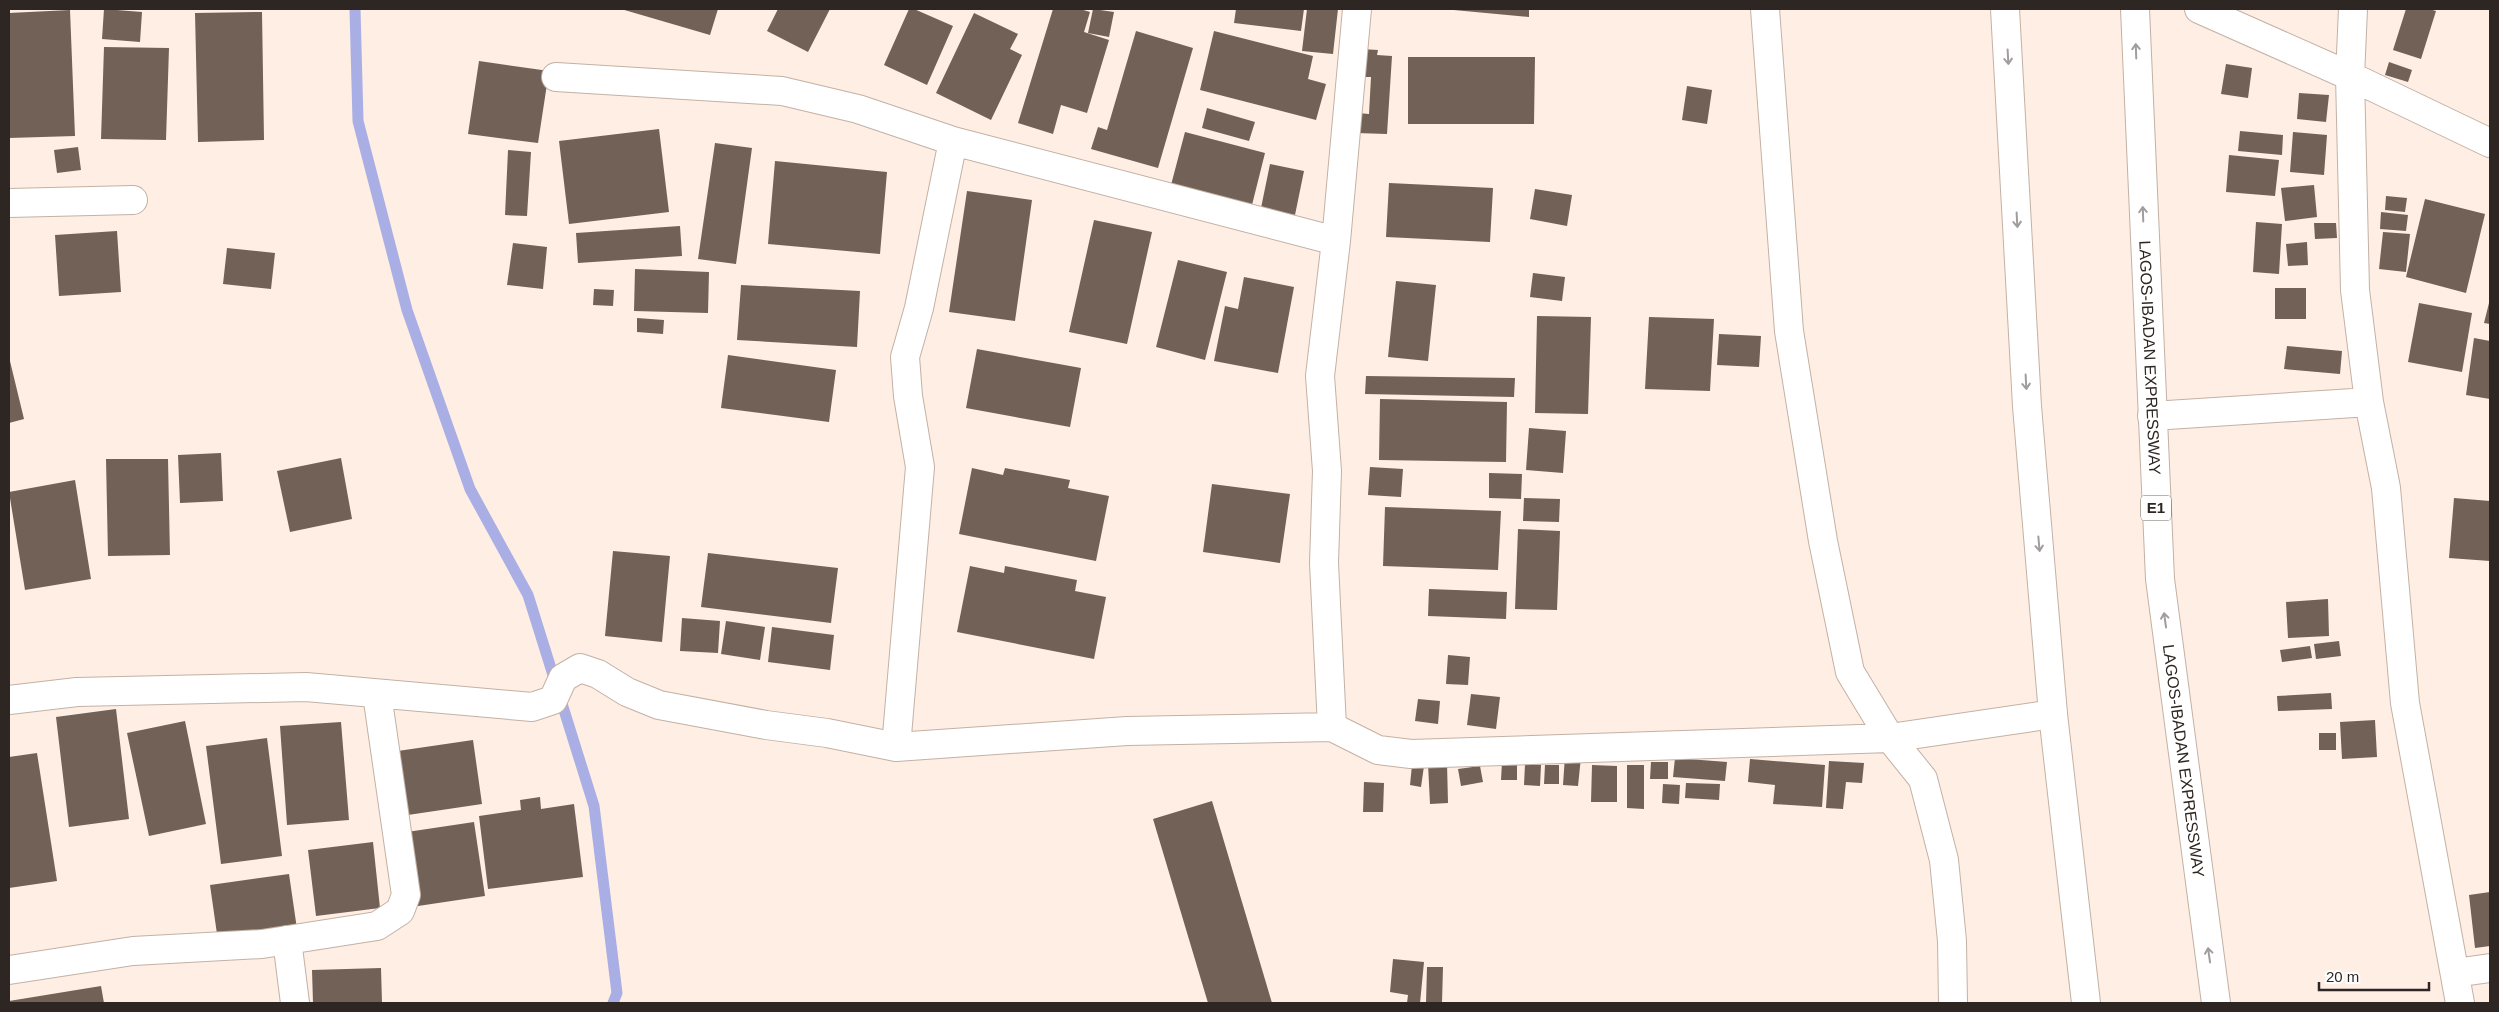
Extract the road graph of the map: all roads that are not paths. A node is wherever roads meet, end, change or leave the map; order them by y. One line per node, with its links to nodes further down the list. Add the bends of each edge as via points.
1 (1357, 9): 13 (main road)
2 (1765, 9): 20 (main road, via 1789,331 1823,541 1850,672)
3 (2005, 9): 18 (main road, one-way to 18, via 2027,406)
4 (2135, 9): 15 (main road, LAGOS-IBADAN EXPRESSWAY / E1, one-way to 4)
5 (2199, 9): 8 (main road)
6 (2353, 9): 8 (main road)
7 (556, 76): 9 (main road, via 782,91 858,109)
8 (2350, 76): 10 (main road); 14 (main road, via 2355,290)
9 (953, 140): 13 (main road); 21 (main road, via 919,308 905,358 920,467)
10 (2490, 143)
11 (133, 200): 12 (main road)
12 (9, 203)
13 (1336, 241): 19 (main road, via 1320,376 1327,471 1324,563)
14 (2369, 402): 15 (main road); 25 (main road, via 2386,488 2405,702)
15 (2152, 416): 29 (main road, LAGOS-IBADAN EXPRESSWAY / E1, one-way to 15, via 2160,579)
16 (377, 694): 17 (main road, via 306,687 78,692); 21 (main road, via 532,707 553,700 563,678 580,668 659,705); 22 (main road, via 406,895 400,911 377,926)
17 (9, 700)
18 (2053, 714): 20 (main road); 28 (main road)
19 (1332, 727): 20 (main road, via 1378,750 1411,754); 21 (main road, via 1127,731)
20 (1890, 738): 27 (main road, via 1923,779 1944,860 1952,941)
21 (896, 747)
22 (287, 940): 24 (main road, via 133,951); 26 (main road)
23 (2490, 968): 25 (main road)
24 (9, 970)
25 (2455, 972): 30 (main road)
26 (295, 1003)
27 (1953, 1003)
28 (2086, 1003)
29 (2216, 1003)
30 (2460, 1003)

